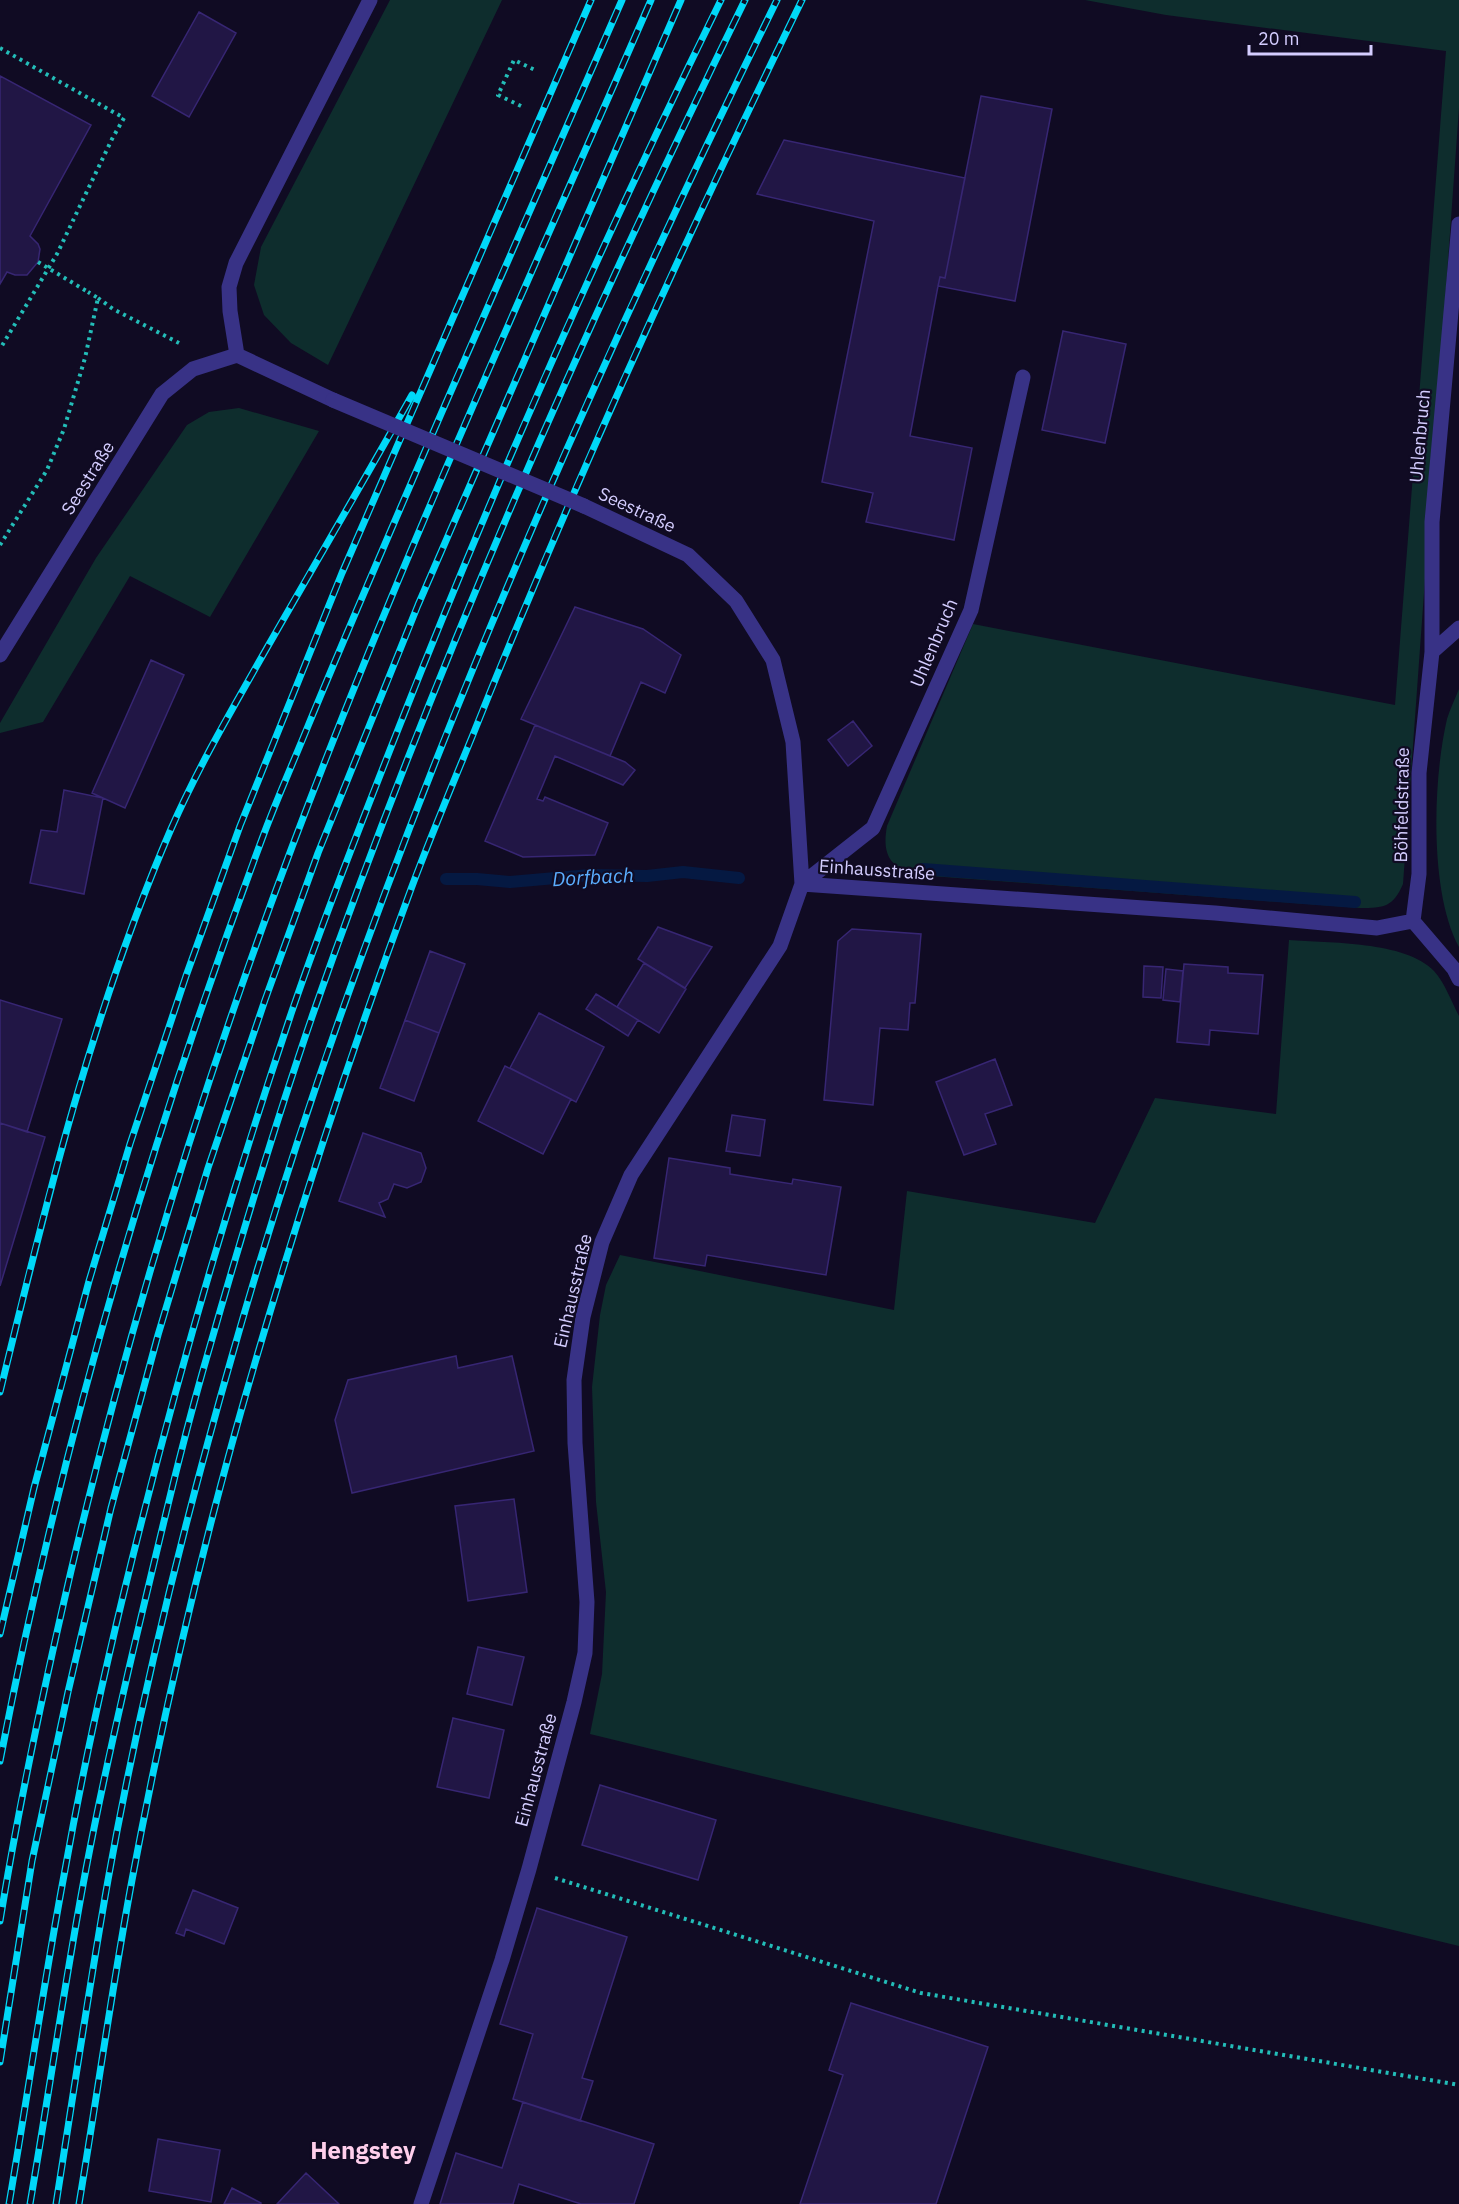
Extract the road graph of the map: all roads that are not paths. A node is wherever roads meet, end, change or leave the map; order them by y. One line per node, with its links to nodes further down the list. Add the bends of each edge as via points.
1 (370, 0): 3 (street, via 236,263 229,287)
2 (1459, 224): 6 (street, Uhlenbruch, via 1432,522)
3 (237, 355): 7 (street, Seestraße, via 193,369 162,394); 8 (street, Seestraße, bridge, via 688,555 736,601 773,660 793,742)
4 (1023, 377): 8 (street, Uhlenbruch, via 971,610 873,828)
5 (1459, 628): 6 (street)
6 (1432, 652): 9 (street, Böhfeldstraße, via 1419,773 1419,874)
7 (0, 655)
8 (802, 884): 9 (street, Einhausstraße, via 1377,928); 11 (street, Einhausstraße, via 780,946 631,1174 602,1242 583,1317 574,1380 588,1602 585,1653 502,1960)
9 (1413, 921): 10 (street)
10 (1459, 979)
11 (421, 2204)

